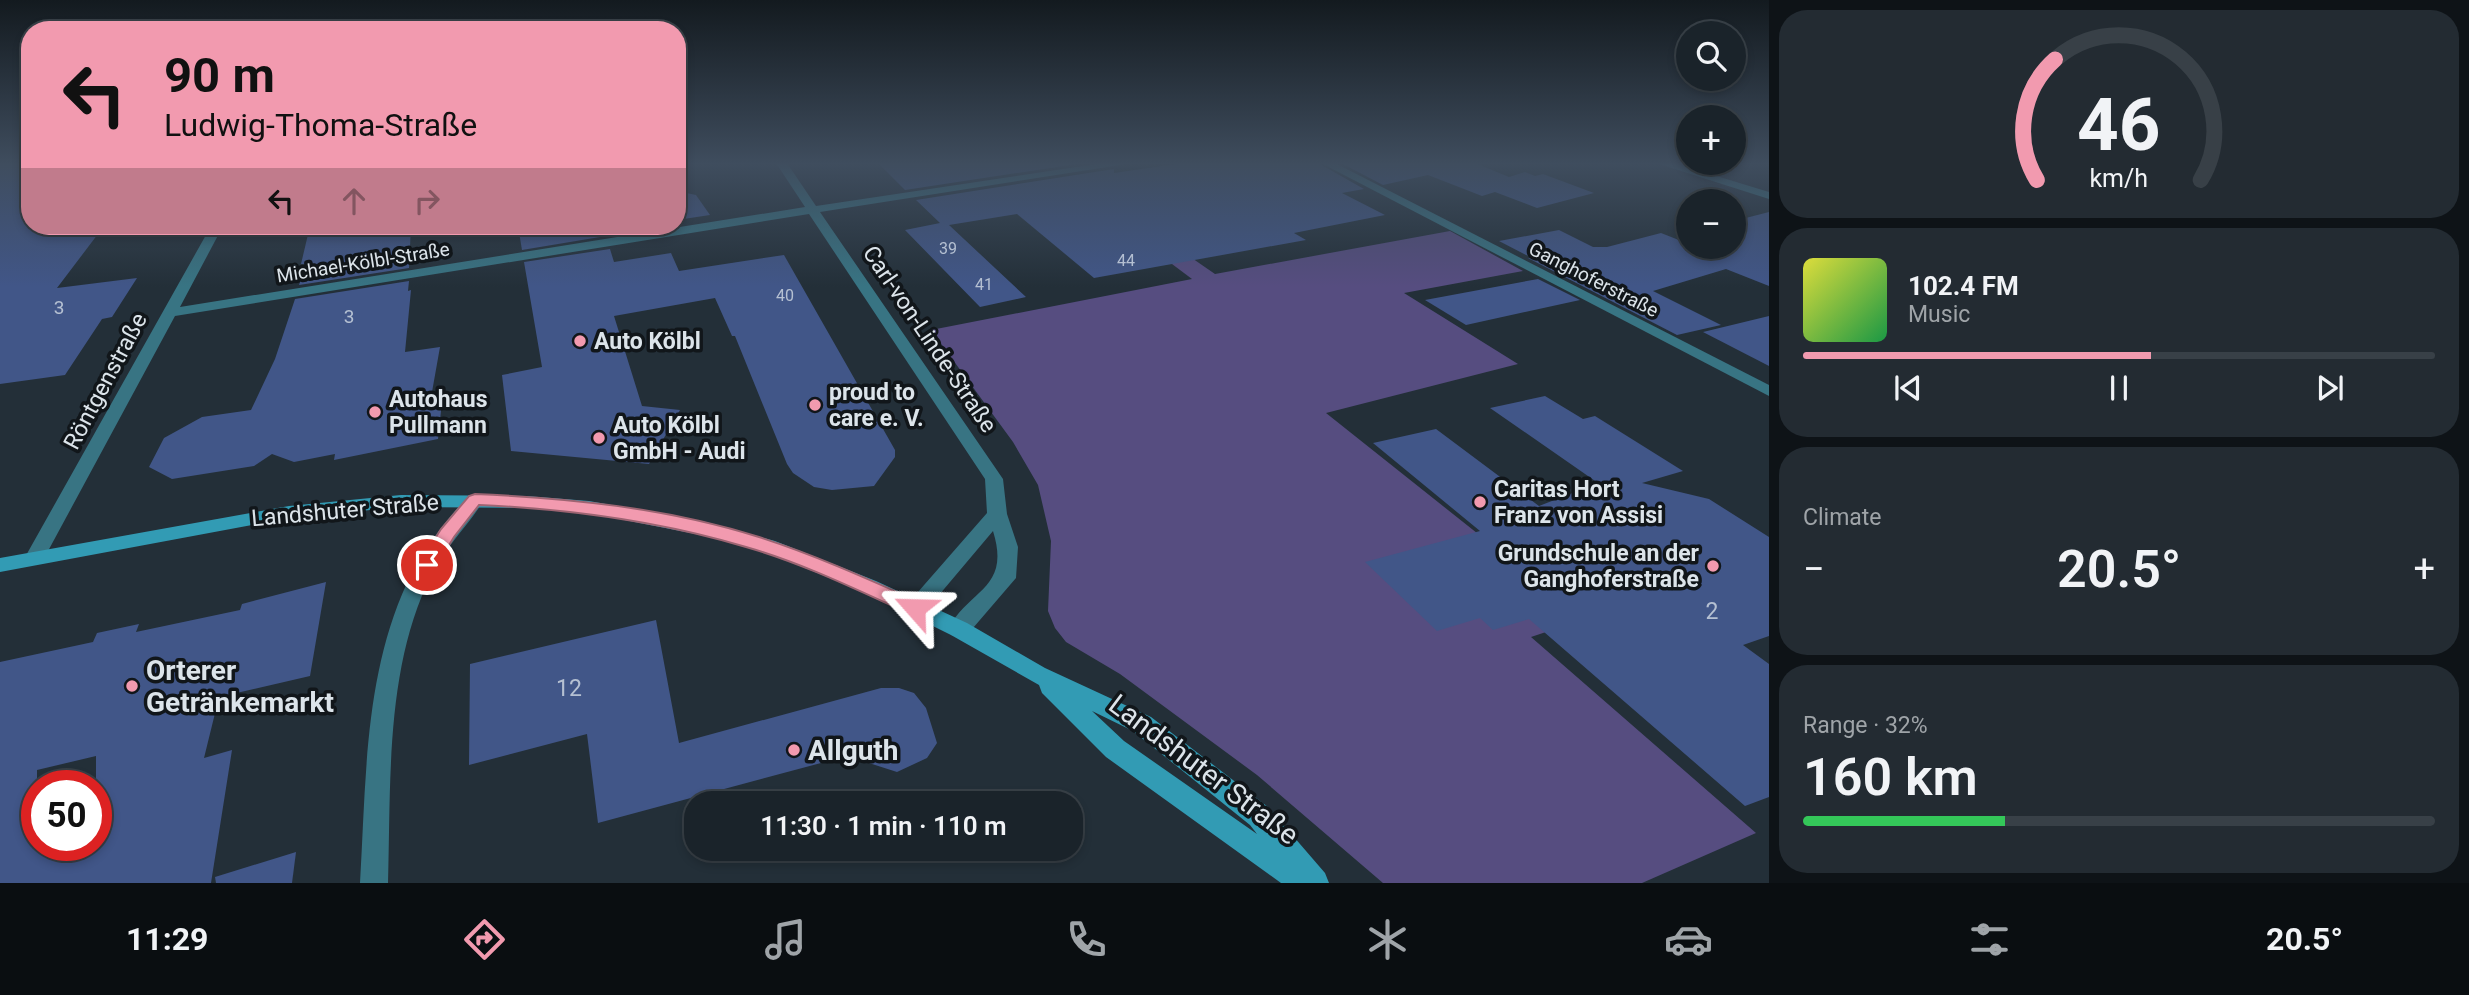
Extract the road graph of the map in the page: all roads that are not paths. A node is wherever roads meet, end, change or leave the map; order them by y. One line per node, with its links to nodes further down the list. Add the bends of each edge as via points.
1 (809, 204): 4 (street, Carl-von-Linde-Straße)
2 (858, 204): 4 (street, Michael-Kölbl-Straße)
3 (1406, 204): 9 (street, Ganghoferstraße)
4 (814, 211): 5 (street, Michael-Kölbl-Straße); 11 (street, Carl-von-Linde-Straße, via 994,480)
5 (686, 231)
6 (212, 235): 8 (street, Röntgenstraße)
7 (662, 235): 8 (street, Michael-Kölbl-Straße)
8 (167, 313): 12 (street, Röntgenstraße)
9 (1769, 391)
10 (475, 500): 12 (main road, Landshuter Straße, via 401,501 289,512); 14 (main road, Landshuter Straße, via 589,507 706,529 775,548); 17 (street, via 447,533 417,581 404,615 386,704)
11 (997, 514): 14 (street); 15 (street, Carl-von-Linde-Straße, via 1008,547 1006,578)
12 (34, 559): 13 (main road, Landshuter Straße)
13 (0, 565)
14 (915, 608): 15 (main road, Landshuter Straße)
15 (959, 629): 16 (main road, Landshuter Straße)
16 (1037, 674): 18 (main road, Landshuter Straße, via 1115,749); 19 (main road, Landshuter Straße, via 1142,724 1259,816)
17 (374, 883)
18 (1304, 883)
19 (1315, 883)

